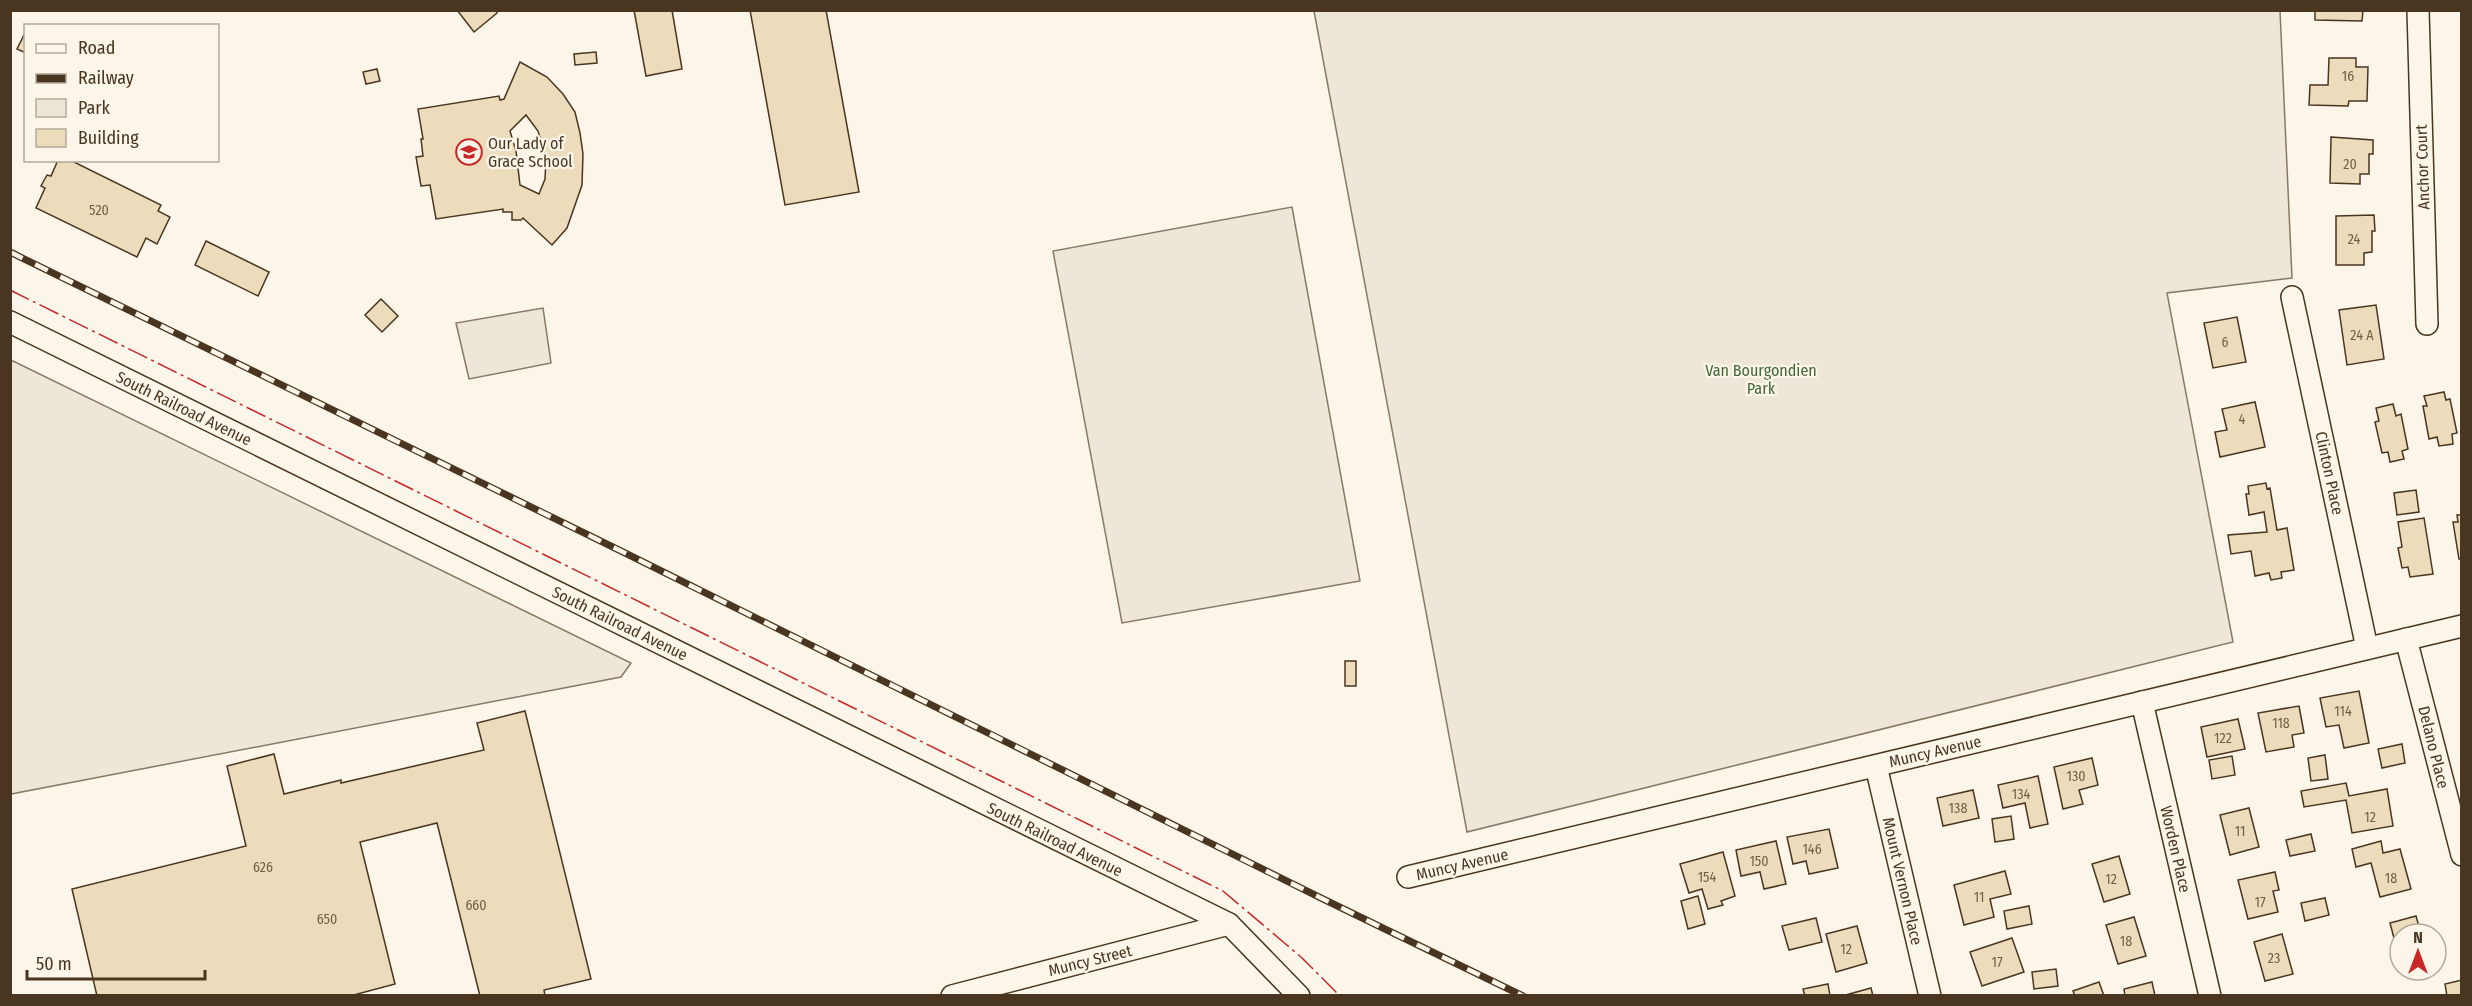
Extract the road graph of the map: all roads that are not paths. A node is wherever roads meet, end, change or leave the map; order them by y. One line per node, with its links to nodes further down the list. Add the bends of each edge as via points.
1 (2418, 10): 4 (street, Anchor Court)
2 (2292, 297): 7 (street, Clinton Place)
3 (10, 322): 12 (street, South Railroad Avenue)
4 (2427, 324)
5 (2462, 626): 6 (street, Muncy Avenue)
6 (2406, 639): 7 (street, Muncy Avenue); 10 (street, Delano Place)
7 (2367, 648): 8 (street, Muncy Avenue)
8 (2142, 702): 9 (street, Muncy Avenue); 16 (street, Worden Place)
9 (1876, 765): 11 (street, Muncy Avenue); 15 (street, Mount Vernon Place)
10 (2462, 855)
11 (1408, 877)
12 (1229, 924): 13 (street, Muncy Street); 14 (street, South Railroad Avenue)
13 (952, 996)
14 (1299, 996)
15 (1930, 996)
16 (2210, 996)

